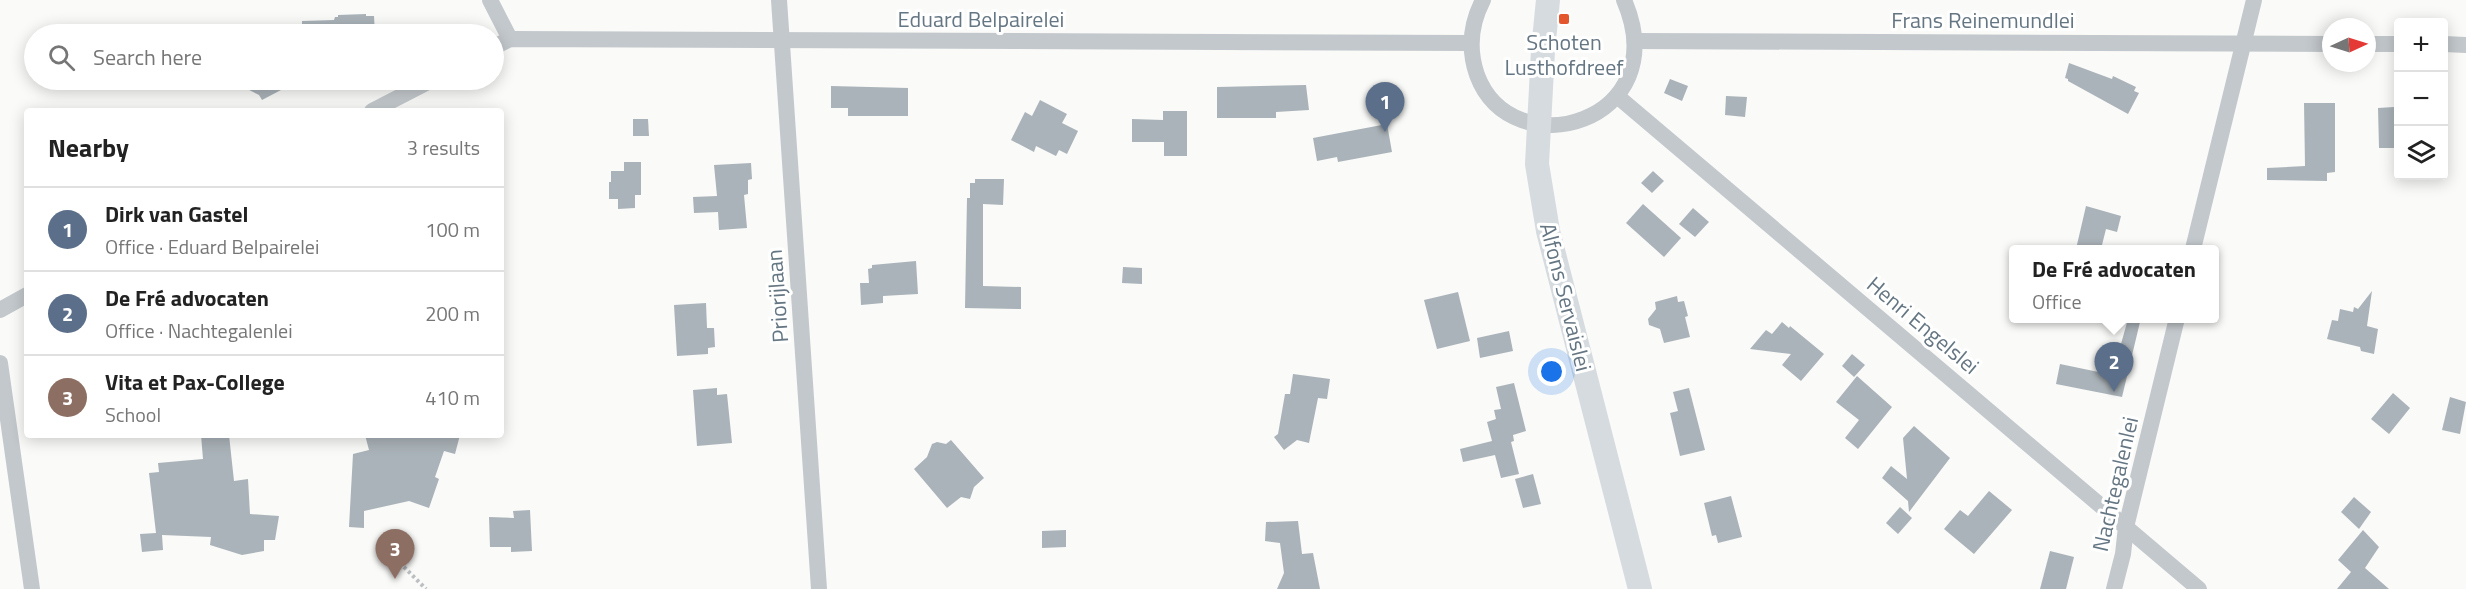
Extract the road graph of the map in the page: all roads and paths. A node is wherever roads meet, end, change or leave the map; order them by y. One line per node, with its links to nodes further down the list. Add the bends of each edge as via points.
1 (490, 0): 7 (street)
2 (779, 0): 10 (street, Priorijlaan)
3 (1482, 0): 13 (street)
4 (1548, 0): 23 (street, Alfons Servaislei)
5 (1624, 0): 11 (street)
6 (2254, 0): 14 (street)
7 (502, 24)
8 (504, 27): 9 (street)
9 (510, 39): 10 (street, Eduard Belpairelei); 12 (street, Eduard Belpairelei)
10 (782, 41): 13 (street, Eduard Belpairelei); 33 (street, Priorijlaan)
11 (1635, 41): 14 (street, Frans Reinemundlei); 21 (street, via 1631,71)
12 (504, 42)
13 (1470, 43): 23 (street, via 1472,62 1489,96 1520,119)
14 (2243, 44): 15 (street, Frans Reinemundlei); 24 (street)
15 (2322, 44)
16 (2376, 44): 17 (street)
17 (2394, 44)
18 (2448, 45): 19 (street)
19 (2466, 45)
20 (413, 90): 22 (street)
21 (1617, 96): 23 (street, via 1588,118 1564,125); 29 (street, Henri Engelslei)
22 (378, 108)
23 (1539, 124): 34 (street, Alfons Servaislei, via 1537,164 1548,231)
24 (2194, 245)
25 (24, 297): 26 (street)
26 (0, 310)
27 (2176, 323): 29 (street, Nachtegalenlei)
28 (0, 363): 31 (street)
29 (2126, 527): 35 (street, Nachtegalenlei); 36 (street, Henri Engelslei)
30 (404, 567): 32 (path)
31 (32, 589)
32 (426, 589)
33 (819, 589)
34 (1640, 589)
35 (2114, 589)
36 (2199, 589)

